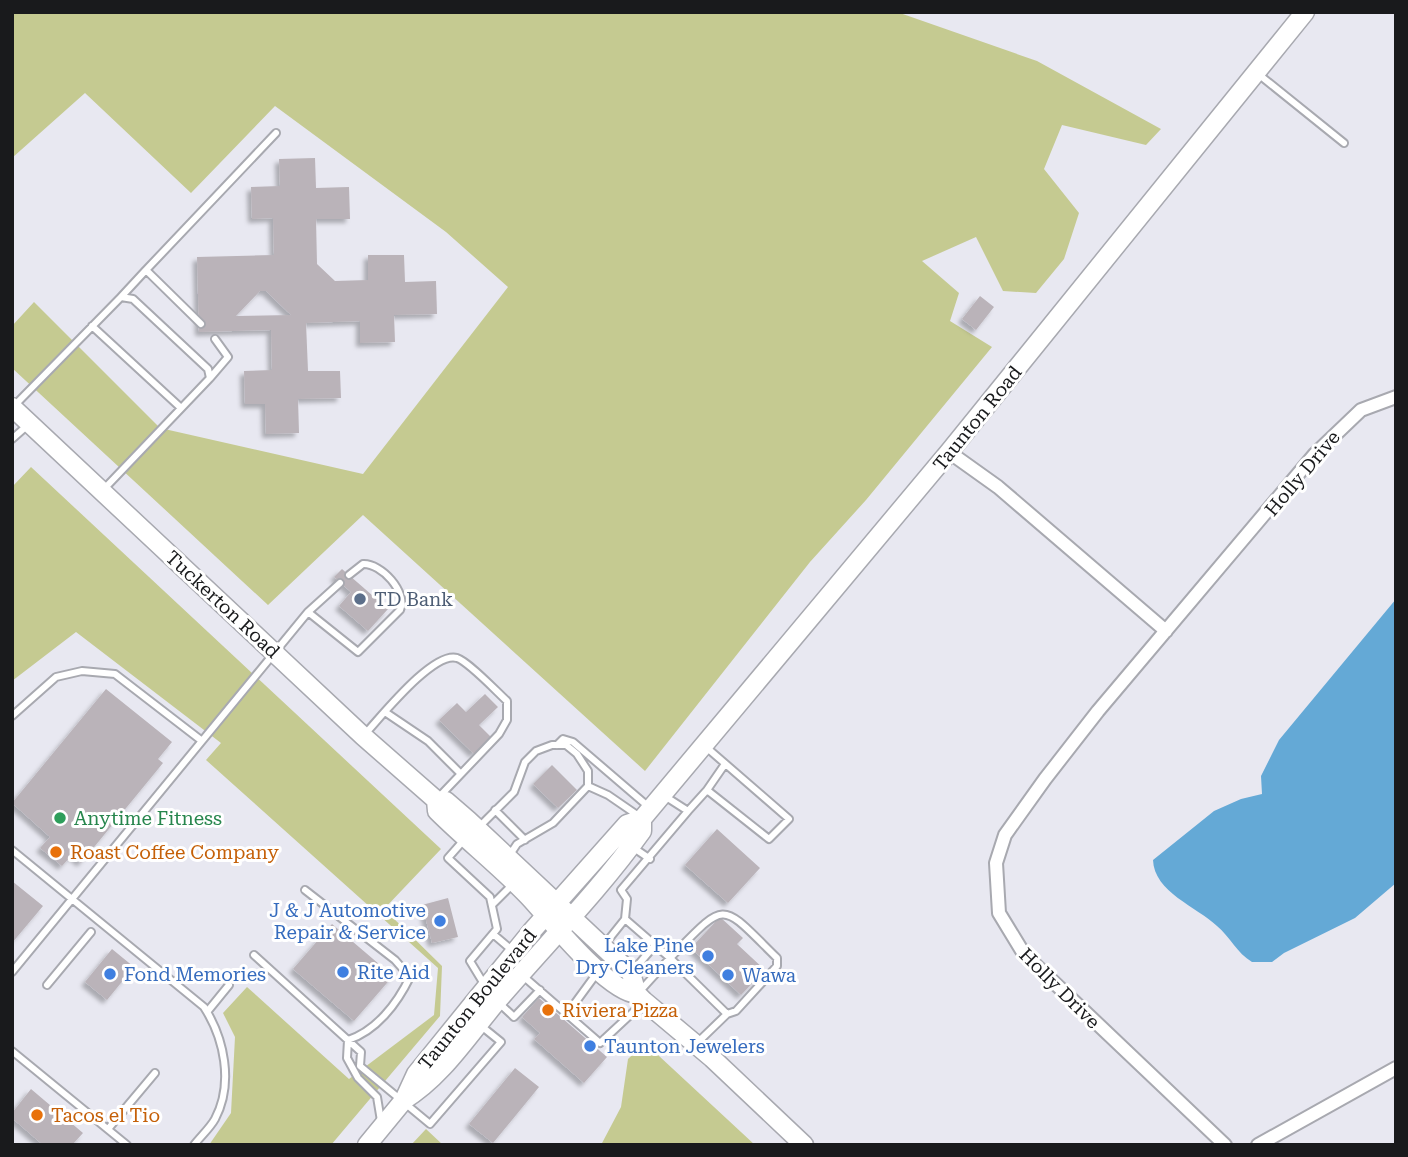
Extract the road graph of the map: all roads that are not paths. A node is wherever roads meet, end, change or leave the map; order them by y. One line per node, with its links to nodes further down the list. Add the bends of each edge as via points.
1 (1305, 12): 2 (main road, Taunton Road)
2 (1256, 72): 4 (lane); 16 (main road, Taunton Road)
3 (276, 132): 5 (lane)
4 (1344, 143)
5 (146, 270): 6 (lane); 7 (lane)
6 (121, 297): 8 (lane); 10 (lane, via 133,299 208,369)
7 (201, 324)
8 (92, 326): 12 (lane); 13 (lane)
9 (215, 339): 10 (lane, via 228,357)
10 (210, 378): 13 (lane)
11 (1396, 397): 21 (street, Holly Drive, via 1361,410 1334,433)
12 (13, 407): 14 (main road, Tuckerton Road)
13 (181, 408): 17 (lane)
14 (30, 424): 15 (lane); 17 (main road, Tuckerton Road)
15 (12, 439)
16 (949, 452): 21 (street, via 998,487); 27 (main road, Taunton Road)
17 (103, 490): 22 (main road, Tuckerton Road)
18 (349, 575): 20 (lane, via 360,565 372,565 402,597 400,610 358,652)
19 (341, 583): 20 (lane)
20 (308, 612): 22 (lane)
21 (1166, 631): 86 (street, Holly Drive, via 1098,710 1005,835 996,863 996,895 1006,926 1034,967)
22 (275, 652): 25 (main road, Tuckerton Road); 26 (lane)
23 (385, 712): 25 (lane); 30 (lane, via 428,741); 30 (lane, via 426,670 444,658 459,659 507,701 507,719 499,734)
24 (12, 716): 26 (lane, via 56,677 82,671 115,674)
25 (363, 736): 33 (main road, Tuckerton Road)
26 (202, 741): 47 (lane)
27 (703, 744): 29 (lane); 34 (main road, Taunton Road)
28 (557, 745): 31 (lane, via 577,754 589,771); 34 (lane, via 563,739 573,742); 35 (lane, via 536,751 525,762 514,792)
29 (725, 764): 32 (lane); 32 (lane, via 789,819 769,839)
30 (460, 773): 33 (lane)
31 (588, 786): 34 (lane); 38 (lane, via 553,823)
32 (707, 790): 36 (lane)
33 (436, 800): 37 (main road, Tuckerton Road, via 446,801)
34 (651, 807): 36 (lane); 39 (main road, Taunton Road); 48 (main road, Taunton Road, via 627,824)
35 (495, 810): 37 (lane); 38 (lane)
36 (688, 811): 42 (lane)
37 (471, 834): 41 (main road, Tuckerton Road); 44 (main road, Tuckerton Road); 49 (lane, via 448,858)
38 (526, 839): 41 (lane)
39 (631, 846): 42 (lane); 43 (main road, Taunton Road)
40 (12, 850): 47 (lane)
41 (508, 858): 48 (main road, Tuckerton Road)
42 (650, 859): 46 (lane)
43 (604, 880): 46 (lane); 51 (main road, Taunton Road)
44 (513, 884): 49 (lane); 50 (main road, Tuckerton Road)
45 (305, 891): 74 (lane, via 395,960 410,977 368,1034)
46 (621, 891): 52 (lane, via 627,899)
47 (72, 899): 62 (lane); 70 (lane)
48 (557, 903): 50 (main road, Taunton Boulevard); 51 (main road, Tuckerton Road)
49 (493, 904): 55 (lane, via 497,929)
50 (544, 917): 53 (main road, Tuckerton Road); 58 (main road, Taunton Boulevard)
51 (573, 918): 53 (main road, Taunton Boulevard); 57 (main road, Tuckerton Road)
52 (625, 919): 56 (lane); 57 (lane)
53 (560, 931): 61 (main road, Tuckerton Road); 64 (main road, Taunton Boulevard)
54 (91, 932): 65 (lane)
55 (493, 934): 58 (lane); 68 (lane, via 470,961)
56 (655, 945): 60 (lane); 63 (lane)
57 (603, 947): 63 (main road, Tuckerton Road)
58 (516, 953): 68 (main road, Taunton Boulevard)
59 (254, 955): 74 (lane)
60 (670, 958): 69 (lane); 72 (lane); 72 (lane, via 708,919 720,913 732,914 777,958 777,966 736,1012)
61 (599, 971): 69 (main road, Tuckerton Road); 71 (lane)
62 (12, 972)
63 (631, 973): 69 (main road)
64 (521, 974): 67 (lane); 68 (main road, Taunton Boulevard)
65 (47, 985)
66 (229, 985): 70 (lane)
67 (540, 989): 68 (lane, via 514,1017); 71 (lane)
68 (492, 995): 73 (main road, Taunton Boulevard); 79 (main road, Taunton Boulevard, via 416,1074)
69 (640, 998): 71 (lane, via 600,1043); 75 (main road, Tuckerton Road)
70 (207, 1012): 83 (lane, via 221,1042 225,1081 215,1120)
71 (567, 1014)
72 (727, 1014): 75 (lane)
73 (479, 1024): 79 (main road, Taunton Boulevard, via 427,1086); 79 (lane, via 501,1042 430,1124)
74 (348, 1040): 79 (lane, via 361,1052 360,1066); 80 (lane, via 347,1058 377,1097)
75 (695, 1046): 85 (main road, Tuckerton Road)
76 (12, 1051): 81 (lane)
77 (1396, 1068): 87 (street)
78 (155, 1073): 81 (lane)
79 (404, 1100): 80 (main road, Taunton Boulevard)
80 (382, 1126): 84 (main road, Taunton Boulevard)
81 (108, 1129): 82 (lane)
82 (127, 1145)
83 (194, 1145)
84 (367, 1145)
85 (804, 1145)
86 (1225, 1145)
87 (1258, 1145)

